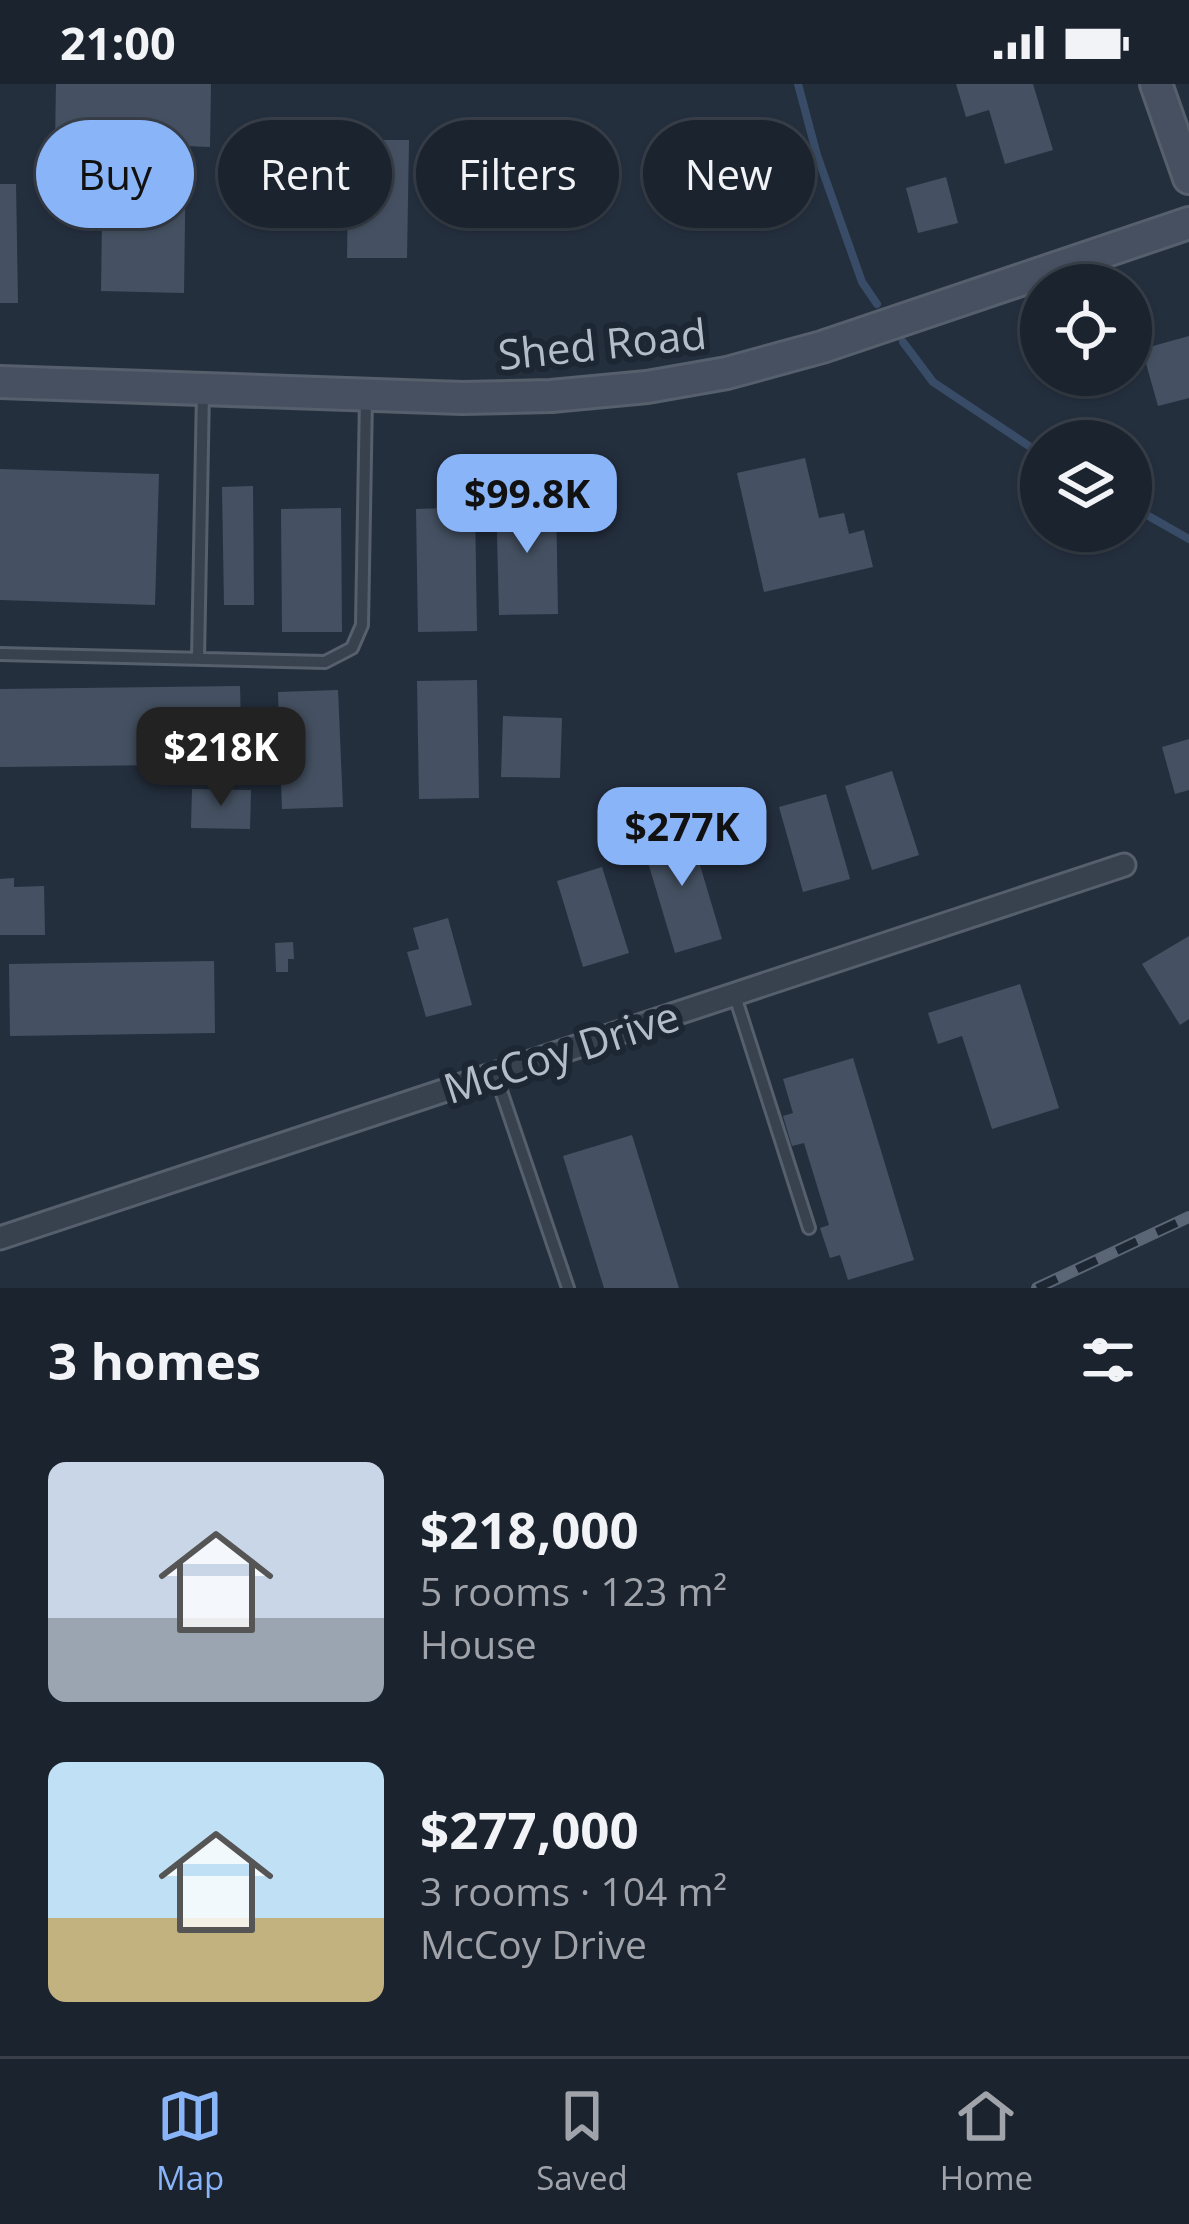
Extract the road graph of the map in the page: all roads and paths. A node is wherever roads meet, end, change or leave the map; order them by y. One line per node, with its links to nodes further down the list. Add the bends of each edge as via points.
1 (1156, 84): 2 (street)
2 (1189, 178)
3 (1189, 224): 6 (street, Shed Road, via 727,373 551,397)
4 (0, 382): 5 (street, Shed Road)
5 (203, 389): 6 (street, Shed Road); 8 (lane)
6 (366, 395): 8 (lane, via 362,625 352,648 325,662)
7 (0, 654): 8 (lane)
8 (198, 659)
9 (1124, 865): 10 (street, McCoy Drive)
10 (734, 993): 11 (street, McCoy Drive); 12 (lane)
11 (495, 1073): 13 (street, McCoy Drive); 14 (lane)
12 (809, 1228)
13 (0, 1238)
14 (568, 1288)

